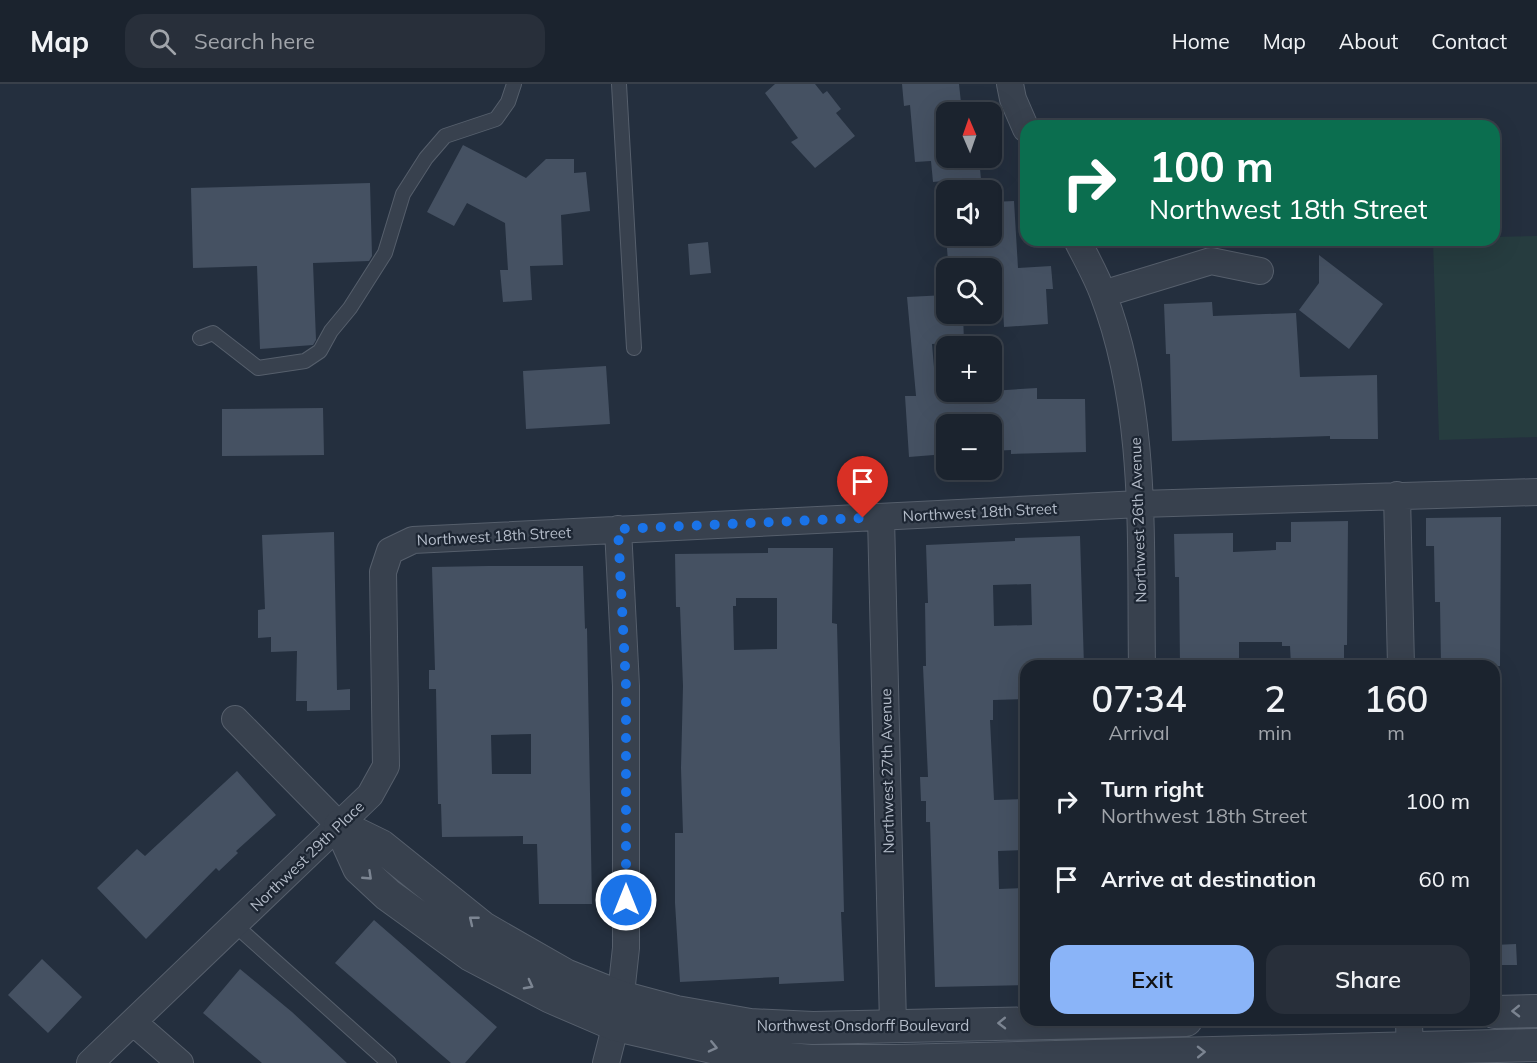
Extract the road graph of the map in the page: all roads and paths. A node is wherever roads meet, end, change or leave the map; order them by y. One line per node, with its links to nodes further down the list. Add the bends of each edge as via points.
1 (514, 84): 8 (lane, via 496,119 445,136 426,158 403,194 385,254 320,351 305,361 258,368 213,333)
2 (619, 84): 9 (lane)
3 (1010, 84): 4 (street)
4 (1022, 120)
5 (1080, 246): 7 (street, Northwest 26th Avenue)
6 (1260, 271): 7 (street, via 1211,261)
7 (1103, 294): 12 (street, Northwest 26th Avenue, via 1125,369)
8 (200, 338)
9 (634, 348)
10 (1537, 492): 11 (street, Northwest 18th Street)
11 (1397, 495): 12 (street, Northwest 18th Street); 17 (street)
12 (1140, 504): 13 (street, Northwest 18th Street); 16 (street, Northwest 26th Avenue)
13 (881, 517): 14 (street, Northwest 18th Street); 26 (street, Northwest 27th Avenue)
14 (618, 529): 15 (street, Northwest 18th Street, via 413,540); 21 (street, via 626,686 626,948)
15 (390, 551): 19 (street, Northwest 29th Place, via 383,572 386,766 370,795)
16 (1142, 660)
17 (1401, 660)
18 (235, 719): 19 (street, Northwest Onsdorff Boulevard)
19 (340, 826): 20 (street, Northwest 29th Place); 21 (street, Northwest Onsdorff Boulevard, via 359,868 388,895 462,948 551,997)
20 (235, 925): 24 (street, Northwest 29th Place); 34 (lane)
21 (618, 1011): 26 (street, Northwest Onsdorff Boulevard, via 676,1012 750,1026); 31 (street, Northwest Onsdorff Boulevard, one-way to 31, via 747,1055 810,1061); 35 (street)
22 (1537, 1011): 23 (street, one-way to 23)
23 (1500, 1012)
24 (133, 1022): 32 (street, Northwest 29th Place); 33 (street)
25 (1020, 1022): 26 (street, Northwest Onsdorff Boulevard, one-way to 26)
26 (892, 1025)
27 (1147, 1026): 30 (street)
28 (1410, 1044): 29 (street, Northwest Onsdorff Boulevard); 30 (street, Northwest Onsdorff Boulevard, one-way to 28)
29 (1537, 1045)
30 (1148, 1058): 31 (street, Northwest Onsdorff Boulevard)
31 (896, 1062)
32 (90, 1063)
33 (180, 1063)
34 (389, 1063)
35 (606, 1063)

